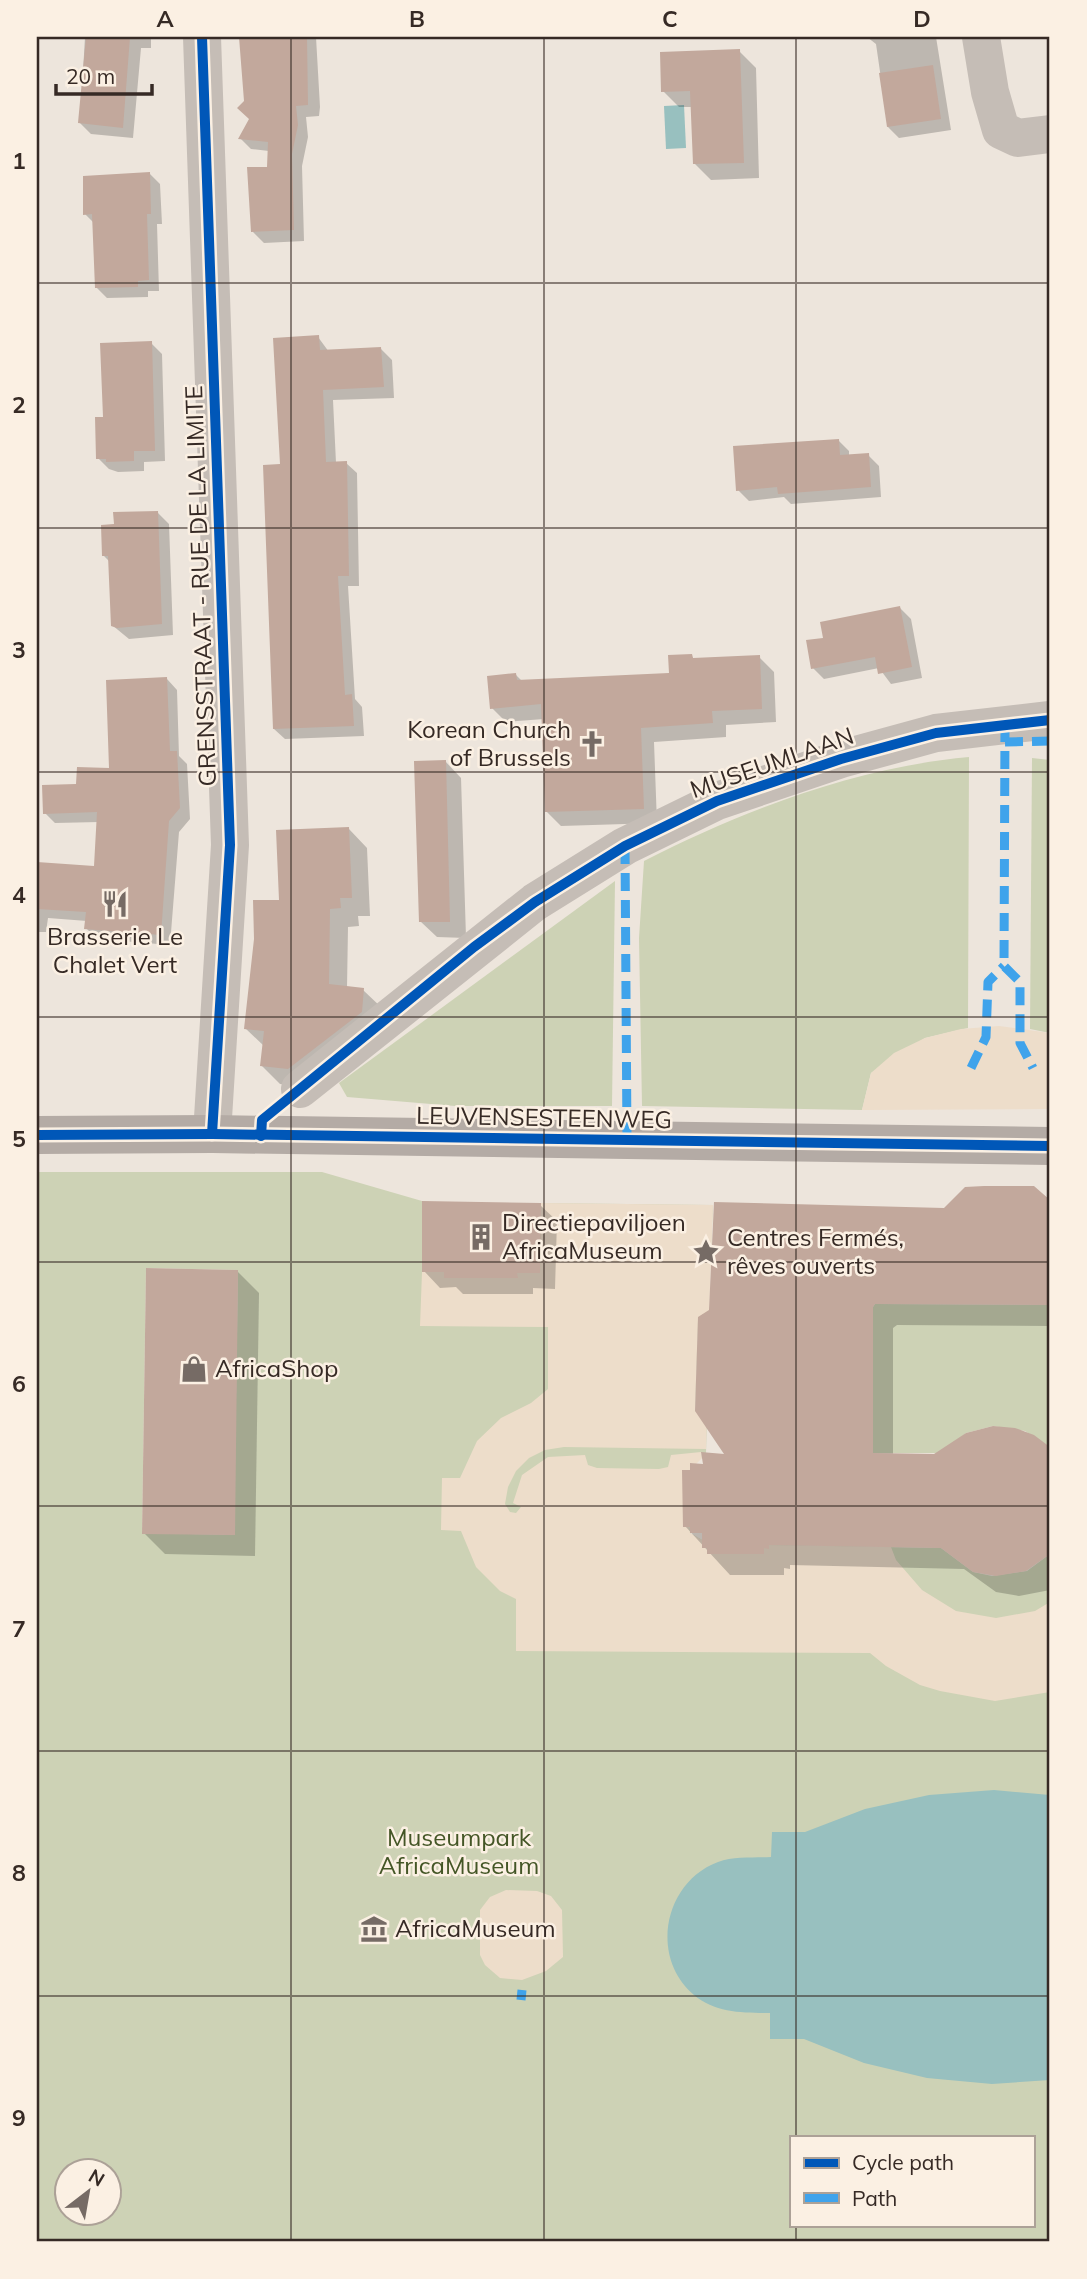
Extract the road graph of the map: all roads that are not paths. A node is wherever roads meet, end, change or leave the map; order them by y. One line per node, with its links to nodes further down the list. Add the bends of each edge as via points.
1 (202, 37): 6 (street, GRENSSTRAAT - RUE DE LA LIMITE, via 230,845)
2 (981, 37): 3 (street, via 1002,130 1018,138)
3 (1050, 134)
4 (1050, 720): 5 (street, MUSEUMLAAN, via 936,733 841,759 717,801 625,846 535,902)
5 (300, 1089)
6 (212, 1134): 7 (main road, LEUVENSESTEENWEG); 8 (main road, LEUVENSESTEENWEG)
7 (37, 1135)
8 (1050, 1146)

